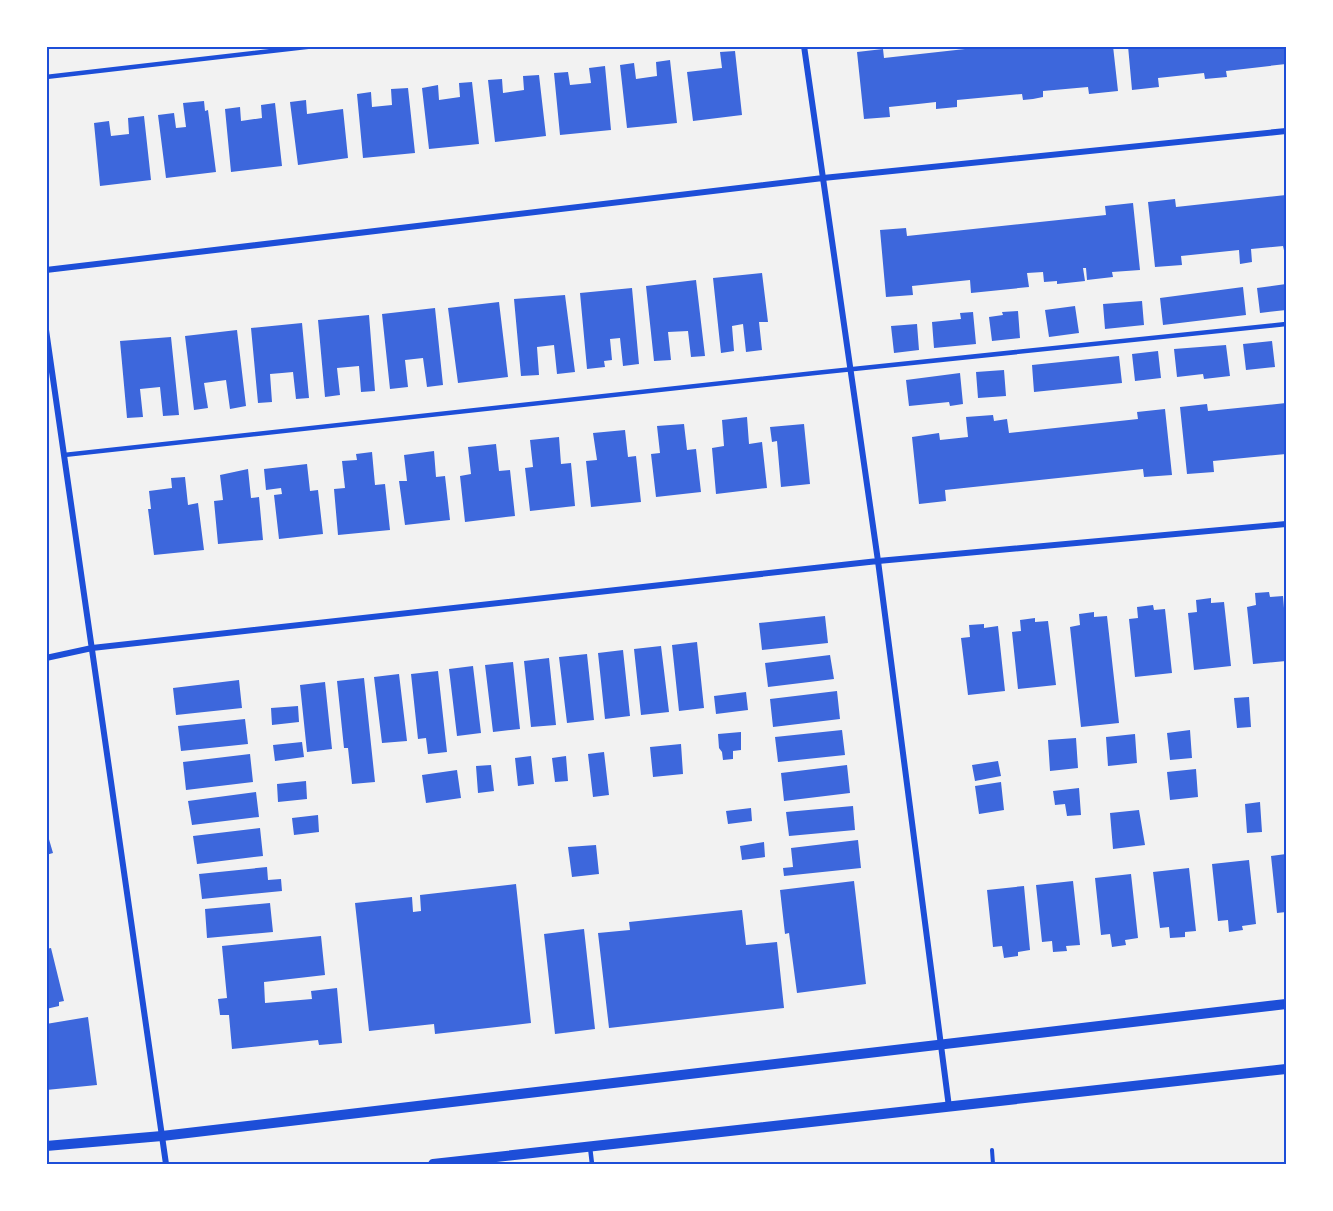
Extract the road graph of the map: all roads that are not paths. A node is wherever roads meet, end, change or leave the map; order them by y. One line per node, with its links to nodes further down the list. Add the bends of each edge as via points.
1 (315, 46): 3 (lane)
2 (804, 46): 5 (street)
3 (46, 77)
4 (1287, 131): 5 (street)
5 (823, 178): 6 (street); 9 (street)
6 (46, 270)
7 (1287, 324): 9 (lane)
8 (46, 330): 10 (street)
9 (851, 369): 10 (lane); 12 (street)
10 (64, 455): 13 (street)
11 (1287, 524): 12 (street)
12 (878, 561): 13 (street); 16 (street)
13 (92, 648): 14 (street); 19 (street)
14 (46, 658)
15 (1287, 1004): 16 (street)
16 (942, 1046): 18 (street); 19 (street)
17 (1287, 1069): 18 (street)
18 (949, 1107): 21 (street)
19 (162, 1136): 20 (street); 22 (street)
20 (46, 1146)
21 (590, 1147): 23 (street); 24 (lane)
22 (166, 1164)
23 (433, 1164)
24 (592, 1164)

